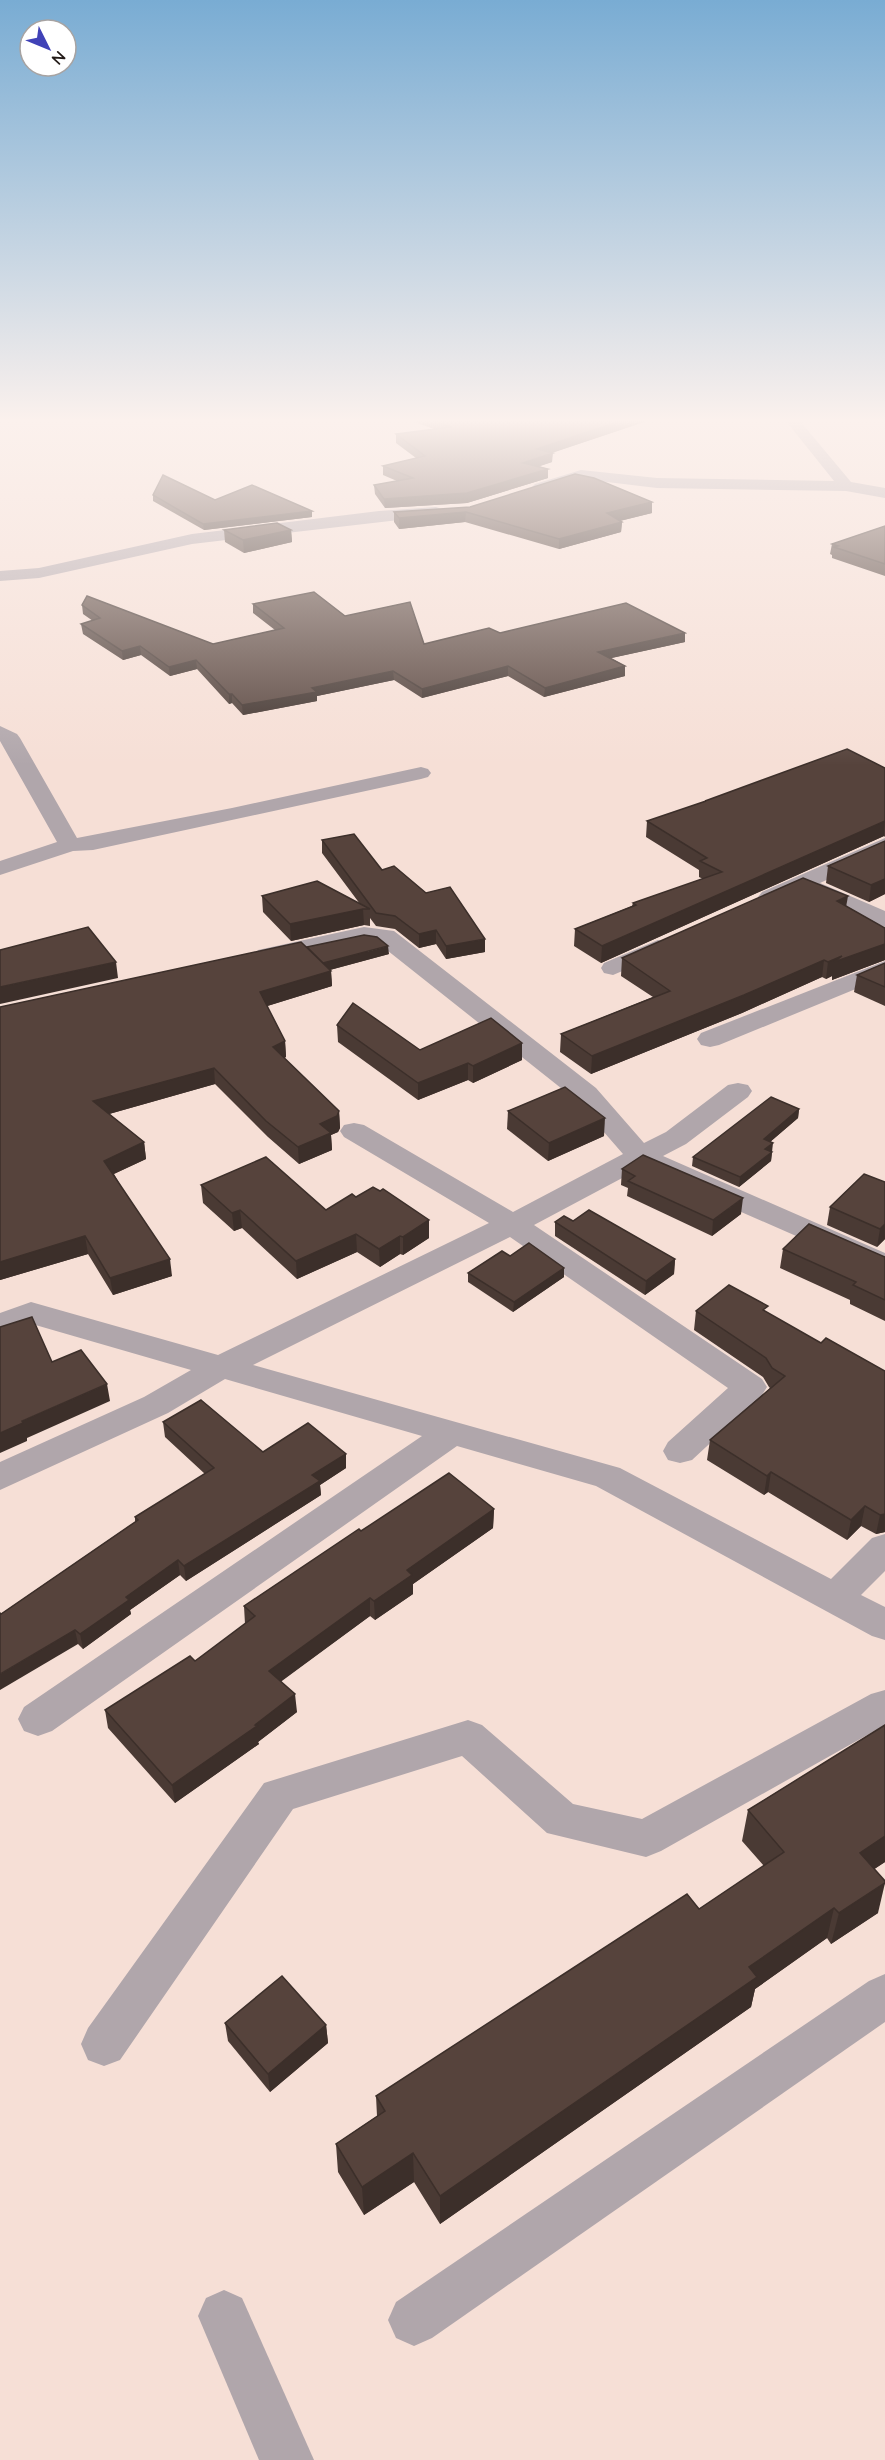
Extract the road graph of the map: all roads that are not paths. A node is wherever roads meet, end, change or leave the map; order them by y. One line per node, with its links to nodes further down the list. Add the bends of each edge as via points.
1 (218, 536): 2 (street, via 39,573)
2 (0, 576)
3 (0, 732): 6 (street, via 10,738)
4 (421, 773): 6 (street, via 232,815)
5 (885, 844): 8 (street)
6 (70, 845): 7 (street)
7 (0, 868)
8 (800, 883): 9 (street); 10 (street)
9 (748, 907)
10 (885, 920)
11 (675, 940): 13 (street)
12 (248, 959): 18 (street, via 364,934 385,936 586,1094)
13 (613, 968)
14 (885, 968): 15 (street)
15 (710, 1039)
16 (738, 1091): 18 (street, via 676,1138)
17 (354, 1131): 19 (street)
18 (641, 1157): 19 (street); 20 (street)
19 (512, 1224): 22 (street); 24 (street, via 750,1387)
20 (885, 1265)
21 (0, 1324): 22 (street, via 31,1313)
22 (221, 1367): 23 (street); 25 (street, via 156,1405)
23 (452, 1433): 27 (street, via 608,1478); 30 (street)
24 (680, 1451)
25 (0, 1477)
26 (885, 1548): 27 (street)
27 (835, 1599): 28 (street)
28 (885, 1625)
29 (885, 1706): 32 (street, via 646,1838 562,1820 468,1737 279,1796)
30 (38, 1719)
31 (885, 1996): 34 (street)
32 (104, 2044)
33 (224, 2316): 35 (street)
34 (414, 2320)
35 (287, 2460)

